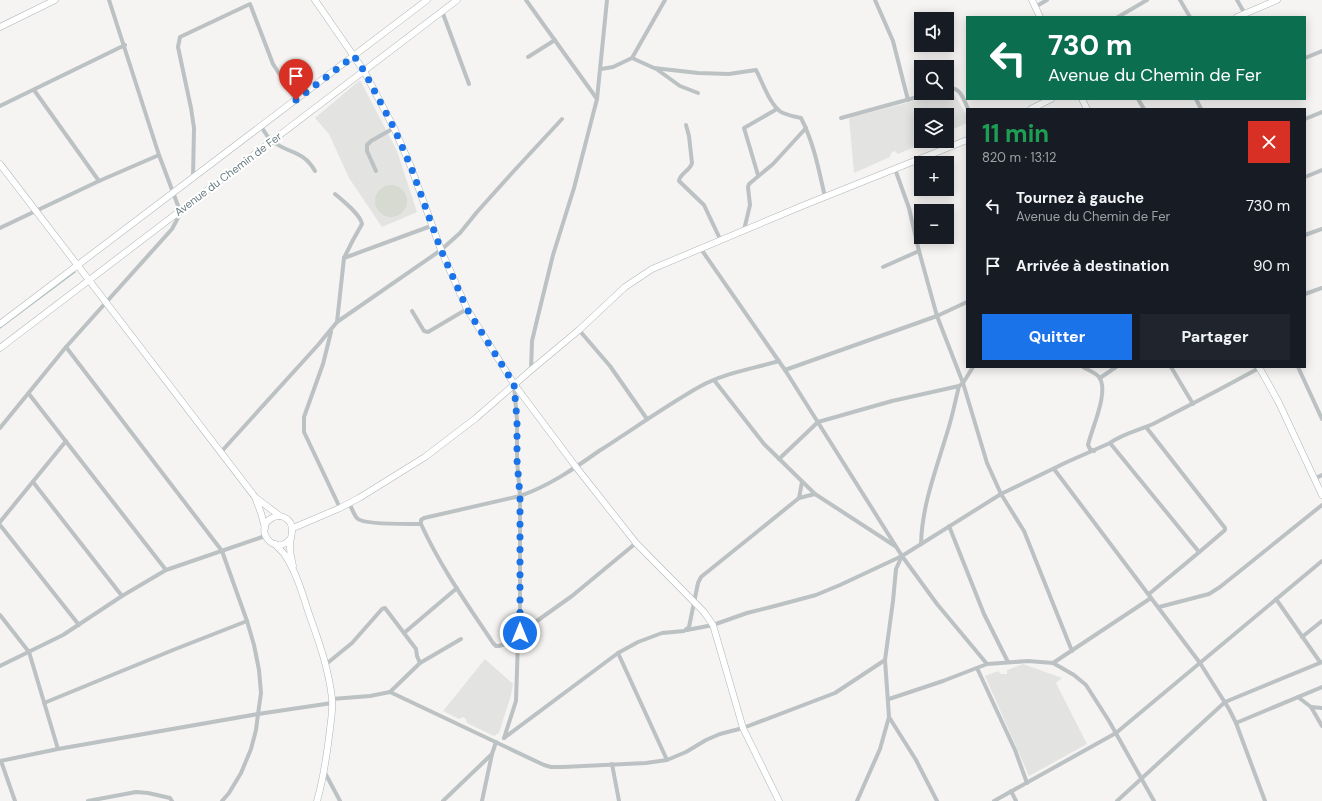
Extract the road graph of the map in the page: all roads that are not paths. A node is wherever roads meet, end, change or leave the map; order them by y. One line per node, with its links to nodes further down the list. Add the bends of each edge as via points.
1 (55, 0): 23 (main road)
2 (109, 0): 25 (street)
3 (315, 0): 27 (main road)
4 (427, 0): 27 (main road, Avenue du Chemin de Fer)
5 (456, 0): 17 (main road, Avenue du Chemin de Fer)
6 (526, 0): 24 (street)
7 (607, 0): 32 (street)
8 (665, 0): 29 (street)
9 (875, 0): 41 (street, via 893,41)
10 (1032, 0): 16 (main road)
11 (1047, 0): 16 (street)
12 (1147, 0): 20 (street)
13 (1180, 0): 21 (street)
14 (1237, 0): 18 (street)
15 (1278, 0): 18 (main road)
16 (1036, 7): 19 (main road)
17 (442, 11): 33 (main road, Avenue du Chemin de Fer); 34 (street)
18 (1245, 14): 22 (main road)
19 (1040, 16)
20 (1120, 16)
21 (1189, 16)
22 (1240, 16)
23 (0, 27)
24 (555, 40): 28 (street); 39 (street)
25 (125, 45): 36 (street); 57 (street)
26 (1322, 51): 30 (street)
27 (354, 56): 33 (main road); 40 (main road, Avenue du Chemin de Fer)
28 (528, 57)
29 (632, 58): 31 (street); 32 (street, via 613,67)
30 (1306, 58)
31 (654, 68): 37 (street, via 680,86); 46 (street, via 718,74 756,70)
32 (601, 69): 39 (street)
33 (364, 71): 53 (main road); 56 (main road, Avenue du Chemin de Fer)
34 (469, 84)
35 (954, 89): 44 (street, via 958,90)
36 (34, 90): 43 (street); 66 (street)
37 (698, 93)
38 (914, 98): 41 (street)
39 (597, 99): 105 (street, via 536,320)
40 (296, 100): 51 (main road, Avenue du Chemin de Fer); 65 (street, via 274,64 250,4 180,37 178,47 194,128)
41 (908, 100): 48 (street)
42 (1049, 100): 45 (main road)
43 (0, 106)
44 (968, 108)
45 (1032, 108)
46 (777, 109): 54 (street, via 801,118); 63 (street, via 744,128)
47 (1322, 112): 50 (street)
48 (841, 118)
49 (562, 119): 79 (street, via 460,234)
50 (1306, 119)
51 (260, 126): 56 (street); 65 (main road, Avenue du Chemin de Fer)
52 (686, 126): 77 (street, via 692,163 679,181 704,205)
53 (394, 128): 62 (street, via 368,145 367,152); 72 (main road, via 411,167)
54 (806, 128): 63 (street, via 776,161); 69 (street)
55 (966, 140): 59 (main road)
56 (272, 141): 61 (street, via 305,158); 71 (main road, Avenue du Chemin de Fer)
57 (159, 155): 66 (street); 67 (street)
58 (0, 164): 70 (main road)
59 (895, 169): 69 (main road); 80 (street, via 909,208)
60 (1322, 170): 64 (street)
61 (315, 171)
62 (376, 171)
63 (758, 175): 75 (street, via 748,187 750,205)
64 (1306, 177)
65 (193, 178): 67 (main road, Avenue du Chemin de Fer)
66 (99, 181): 70 (street)
67 (172, 193): 71 (street); 82 (main road, Avenue du Chemin de Fer)
68 (335, 194): 81 (street, via 362,221)
69 (825, 197): 75 (main road)
70 (36, 211): 73 (street); 82 (main road)
71 (180, 211): 84 (main road, Avenue du Chemin de Fer); 87 (street, via 180,216 172,229)
72 (431, 226): 79 (main road); 81 (street)
73 (0, 228)
74 (1322, 229): 76 (street)
75 (744, 230): 77 (main road)
76 (1306, 235)
77 (721, 241): 78 (main road)
78 (701, 249): 94 (main road, via 664,263 639,277 614,296); 98 (street)
79 (441, 250): 89 (main road); 92 (street)
80 (919, 251): 83 (street); 91 (street)
81 (344, 258): 92 (street)
82 (78, 265): 84 (main road); 93 (main road, Avenue du Chemin de Fer)
83 (883, 267)
84 (89, 280): 87 (main road); 97 (main road, Avenue du Chemin de Fer)
85 (1322, 288): 86 (street)
86 (1306, 294)
87 (106, 302): 96 (street); 122 (main road)
88 (966, 302): 91 (street)
89 (467, 309): 90 (street, via 428,332 424,331); 110 (main road)
90 (412, 311)
91 (937, 316): 106 (street); 109 (street)
92 (337, 322): 95 (street)
93 (0, 324)
94 (579, 330): 105 (main road); 114 (street, via 610,366)
95 (331, 331): 122 (street); 138 (street, via 323,364 304,416 304,432)
96 (66, 347): 112 (street); 151 (street)
97 (0, 348)
98 (779, 361): 106 (street); 108 (street)
99 (972, 368): 109 (street)
100 (1085, 368): 107 (street)
101 (1115, 368): 107 (street)
102 (1171, 368): 113 (street)
103 (1259, 368): 113 (street); 127 (main road)
104 (1298, 368): 115 (street)
105 (531, 370): 110 (main road)
106 (785, 370): 116 (street)
107 (1100, 378): 121 (street, via 1102,397 1088,445)
108 (714, 380): 114 (street); 123 (street, via 764,444)
109 (963, 383): 111 (street); 131 (street, via 987,463)
110 (514, 384): 124 (main road); 133 (street); 136 (main road, via 476,418 425,457)
111 (959, 386): 116 (street, via 892,401); 149 (street, via 924,512)
112 (29, 394): 118 (street); 119 (street)
113 (1193, 404): 117 (street)
114 (647, 419): 124 (street)
115 (1322, 419)
116 (818, 422): 123 (street); 150 (street)
117 (1146, 427): 120 (street); 152 (street, via 1224,526 1225,530)
118 (0, 428)
119 (66, 441): 128 (street); 155 (street)
120 (1110, 443): 121 (street); 152 (street)
121 (1095, 451): 125 (street)
122 (220, 452): 134 (main road)
123 (779, 459): 129 (street)
124 (576, 468): 133 (street, via 533,492); 147 (main road)
125 (1054, 469): 131 (street); 159 (street)
126 (1322, 475): 127 (street)
127 (1314, 479): 132 (main road)
128 (33, 482): 140 (street); 158 (street)
129 (802, 482): 130 (street); 135 (street)
130 (815, 494): 135 (street); 150 (street)
131 (1001, 494): 142 (street); 174 (street, via 1024,531)
132 (1322, 495)
133 (520, 496): 141 (street, via 424,518); 170 (street)
134 (255, 497): 139 (main road); 143 (main road)
135 (799, 498): 161 (street, via 701,576)
136 (349, 503): 138 (main road); 141 (street, via 356,518 363,522)
137 (1322, 505): 162 (street, via 1209,594)
138 (340, 508): 144 (main road)
139 (280, 516): 143 (main road, via 270,519); 144 (main road, via 289,521)
140 (0, 523): 166 (street)
141 (421, 524): 157 (street, via 431,546)
142 (949, 526): 149 (street); 178 (street, via 984,614)
143 (265, 528): 145 (main road)
144 (292, 528): 146 (main road)
145 (265, 536): 148 (main road); 151 (street)
146 (291, 538): 148 (main road, via 283,544); 156 (main road)
147 (636, 543): 161 (main road); 170 (street, via 572,596)
148 (275, 544): 156 (main road, via 285,555)
149 (921, 544): 153 (street)
150 (896, 546): 153 (street)
151 (222, 551): 155 (street); 164 (street)
152 (1199, 552): 159 (street)
153 (902, 556): 167 (street, via 827,591); 177 (street, via 896,569); 183 (street, via 937,604)
154 (1322, 561): 160 (street)
155 (166, 570): 158 (street)
156 (294, 572): 184 (main road)
157 (457, 588): 169 (street); 173 (street, via 496,646)
158 (122, 596): 166 (street)
159 (1150, 596): 162 (street); 174 (street)
160 (1276, 599): 171 (street); 182 (street)
161 (695, 603): 167 (main road); 168 (street, via 690,627)
162 (1158, 607): 182 (street)
163 (0, 614): 175 (street)
164 (247, 621): 193 (street); 196 (street, via 259,670 261,693)
165 (1322, 621): 171 (street)
166 (79, 625): 175 (street)
167 (713, 625): 168 (street); 200 (main road)
168 (687, 630): 176 (street, via 662,633)
169 (404, 633): 180 (street, via 416,649); 184 (street, via 385,608 382,609 352,643)
170 (520, 633): 173 (street)
171 (1302, 637): 179 (street)
172 (461, 639): 180 (street)
173 (518, 640): 202 (street, via 516,701)
174 (1072, 651): 181 (street)
175 (29, 652): 185 (street); 193 (street)
176 (618, 653): 202 (street); 207 (street)
177 (885, 660): 190 (street); 200 (street, via 834,693)
178 (1008, 662): 181 (street); 183 (street)
179 (1321, 662): 192 (street)
180 (420, 663): 188 (street)
181 (1053, 663): 201 (street, via 1086,685)
182 (1200, 663): 192 (street); 201 (street)
183 (987, 664): 186 (street)
184 (325, 665): 191 (main road)
185 (0, 666)
186 (977, 668): 190 (street); 212 (street, via 1015,750)
187 (1322, 687): 189 (street)
188 (390, 692): 191 (street); 203 (street)
189 (1298, 697): 194 (street); 198 (street)
190 (889, 699): 197 (street)
191 (332, 701): 196 (street); 210 (main road)
192 (1225, 702): 198 (street); 211 (street)
193 (44, 703): 205 (street)
194 (1311, 707): 195 (street); 199 (street)
195 (1322, 708)
196 (258, 714): 205 (street); 217 (street, via 251,749 241,773)
197 (889, 717): 224 (street, via 880,749); 225 (street, via 916,760)
198 (1236, 723): 230 (street)
199 (1322, 726)
200 (743, 728): 207 (street, via 720,734); 223 (main road)
201 (1116, 733): 211 (street); 212 (street)
202 (504, 738): 204 (street)
203 (496, 742): 204 (street); 206 (street)
204 (501, 744): 209 (street, via 551,767)
205 (58, 749): 208 (street)
206 (492, 754): 220 (street); 221 (street)
207 (667, 760): 209 (street)
208 (0, 761): 214 (street)
209 (612, 764): 222 (street)
210 (324, 771): 218 (main road); 219 (street)
211 (1141, 778): 228 (street); 229 (street)
212 (1027, 783): 213 (street)
213 (1011, 792): 226 (street); 227 (street)
214 (15, 801)
215 (88, 801): 216 (street, via 136,792 170,798)
216 (172, 801)
217 (222, 801)
218 (317, 801)
219 (340, 801)
220 (443, 801)
221 (482, 801)
222 (619, 801)
223 (779, 801)
224 (857, 801)
225 (937, 801)
226 (994, 801)
227 (1016, 801)
228 (1117, 801)
229 (1154, 801)
230 (1265, 801)

